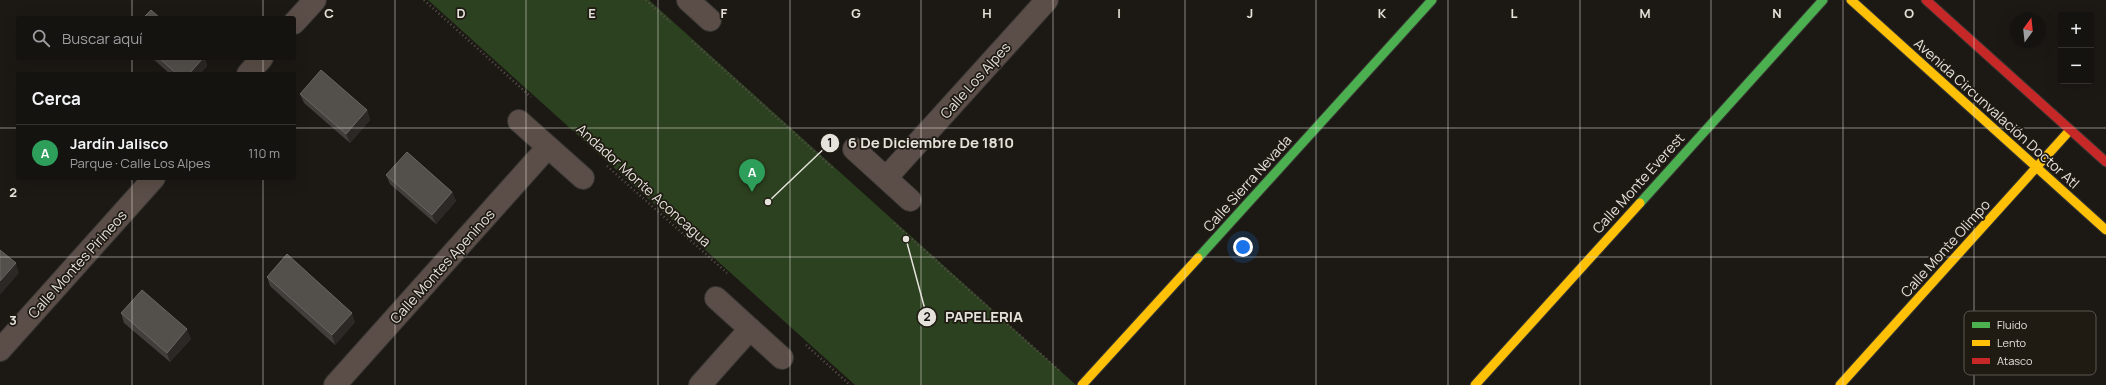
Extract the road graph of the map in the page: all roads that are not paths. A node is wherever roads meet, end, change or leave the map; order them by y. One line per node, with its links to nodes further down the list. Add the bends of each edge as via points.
1 (315, 0): 9 (street)
2 (688, 0): 8 (street)
3 (1047, 0): 19 (street, Calle Los Alpes)
4 (1432, 0): 29 (street, Calle Sierra Nevada)
5 (1823, 0): 30 (street, Calle Monte Everest)
6 (1851, 0): 17 (street, Avenida Circunvalación Doctor Atl)
7 (1926, 0): 13 (street)
8 (710, 20)
9 (296, 21)
10 (260, 60): 11 (street)
11 (250, 72)
12 (519, 121): 14 (street)
13 (2070, 130): 16 (street); 17 (street, Calle Monte Olimpo)
14 (548, 147): 18 (street); 27 (street, Calle Montes Apeninos)
15 (854, 149): 19 (street)
16 (2106, 162)
17 (2036, 167): 22 (street, Avenida Circunvalación Doctor Atl); 31 (street, Calle Monte Olimpo)
18 (583, 178)
19 (886, 178): 21 (street)
20 (152, 180): 25 (street, Calle Montes Pirineos)
21 (910, 200)
22 (2106, 230)
23 (716, 298): 24 (street)
24 (750, 329): 26 (street); 28 (street)
25 (0, 350)
26 (782, 358)
27 (335, 385)
28 (700, 385)
29 (1082, 385)
30 (1475, 385)
31 (1840, 385)

